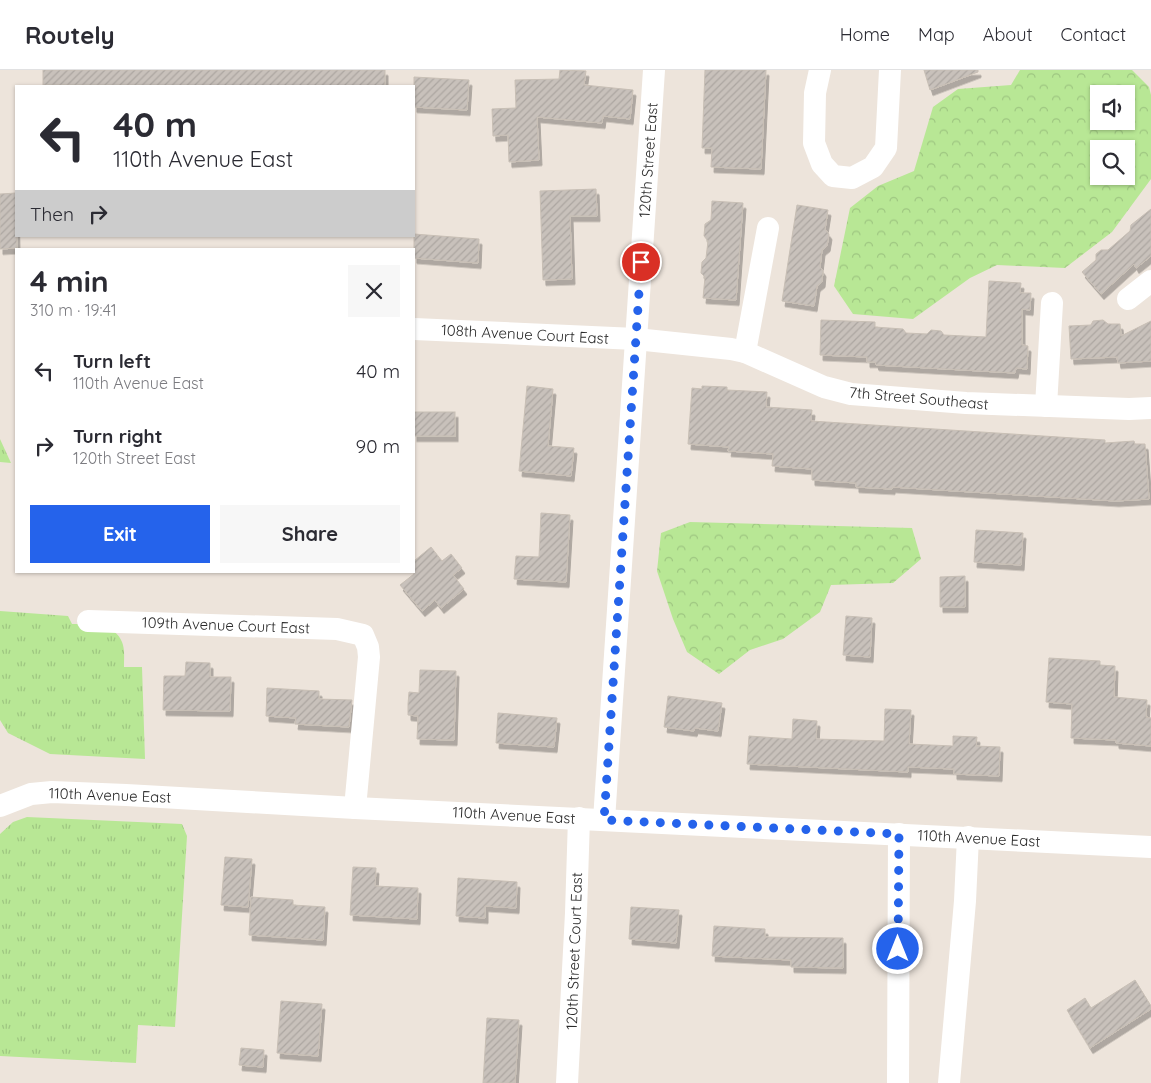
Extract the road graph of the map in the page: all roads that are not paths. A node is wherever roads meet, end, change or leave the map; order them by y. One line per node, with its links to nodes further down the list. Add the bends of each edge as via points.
1 (654, 70): 9 (street, 120th Street East)
2 (820, 70): 3 (street, via 814,93 814,143 822,164 833,176 852,178 873,167 886,148)
3 (890, 70)
4 (768, 228): 10 (street)
5 (1151, 281): 6 (street)
6 (1128, 299)
7 (1052, 303): 11 (street)
8 (415, 329): 9 (street, 108th Avenue Court East)
9 (636, 339): 10 (street, 7th Street Southeast); 17 (street, 120th Street East)
10 (745, 352): 11 (street, 7th Street Southeast, via 824,387 851,394)
11 (1046, 406): 12 (street, 7th Street Southeast)
12 (1151, 408)
13 (88, 621): 15 (street, 109th Avenue Court East, via 337,629 363,635 369,657)
14 (0, 806): 15 (street, 110th Avenue East, via 32,794 52,792)
15 (355, 808): 16 (street, 110th Avenue East)
16 (579, 818): 17 (street, 110th Avenue East); 21 (street, 120th Street Court East)
17 (604, 820): 18 (street, 110th Avenue East)
18 (899, 834): 19 (street, 110th Avenue East); 22 (street)
19 (968, 837): 20 (street, 110th Avenue East); 23 (street)
20 (1151, 847)
21 (567, 1083)
22 (898, 1083)
23 (949, 1083)

